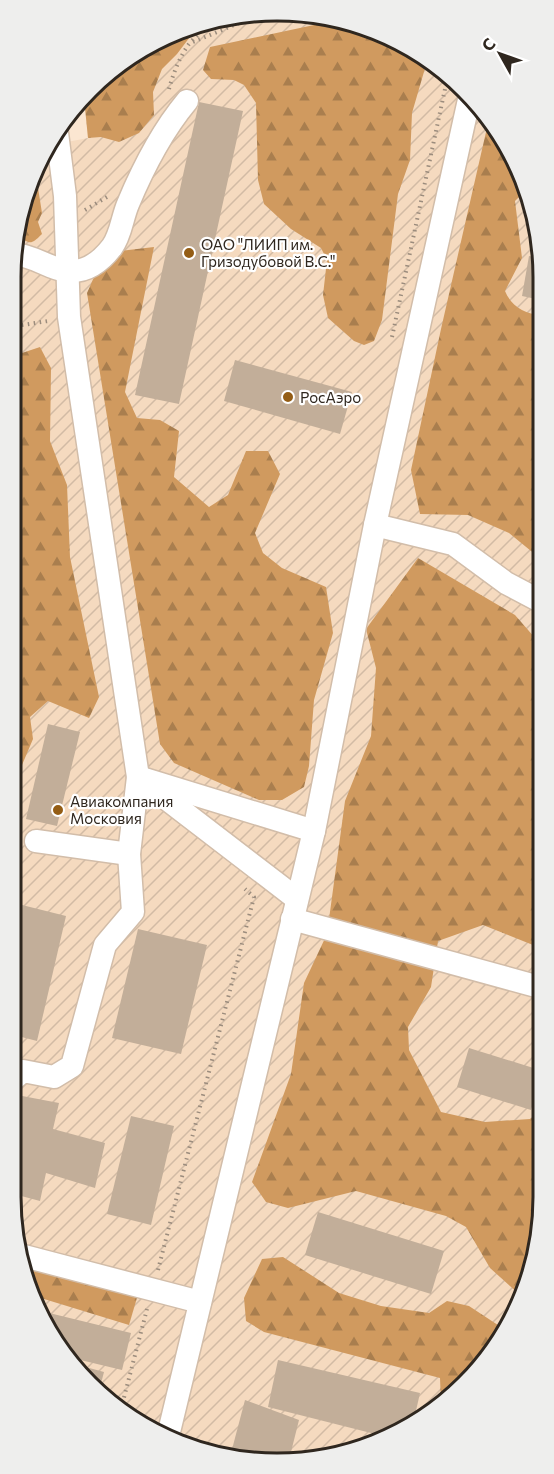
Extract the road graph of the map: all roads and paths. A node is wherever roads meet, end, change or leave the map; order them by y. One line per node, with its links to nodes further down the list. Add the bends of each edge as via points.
1 (235, 25): 2 (path)
2 (189, 44)
3 (445, 84): 9 (path)
4 (187, 101): 8 (lane, via 163,133 128,202 115,243 94,265)
5 (467, 106): 10 (lane)
6 (58, 144): 8 (lane)
7 (22, 254): 8 (lane)
8 (69, 272): 12 (lane, via 69,317)
9 (391, 341)
10 (375, 525): 11 (lane, via 453,544 506,583); 13 (lane)
11 (533, 597)
12 (138, 777): 13 (lane); 15 (lane); 16 (lane)
13 (314, 831): 16 (lane)
14 (36, 841): 15 (lane)
15 (129, 854): 18 (lane, via 133,912 105,945 72,1066 54,1077)
16 (294, 909): 17 (lane); 20 (lane)
17 (533, 985)
18 (21, 1073)
19 (29, 1258): 20 (lane)
20 (200, 1302): 21 (lane)
21 (170, 1430)

